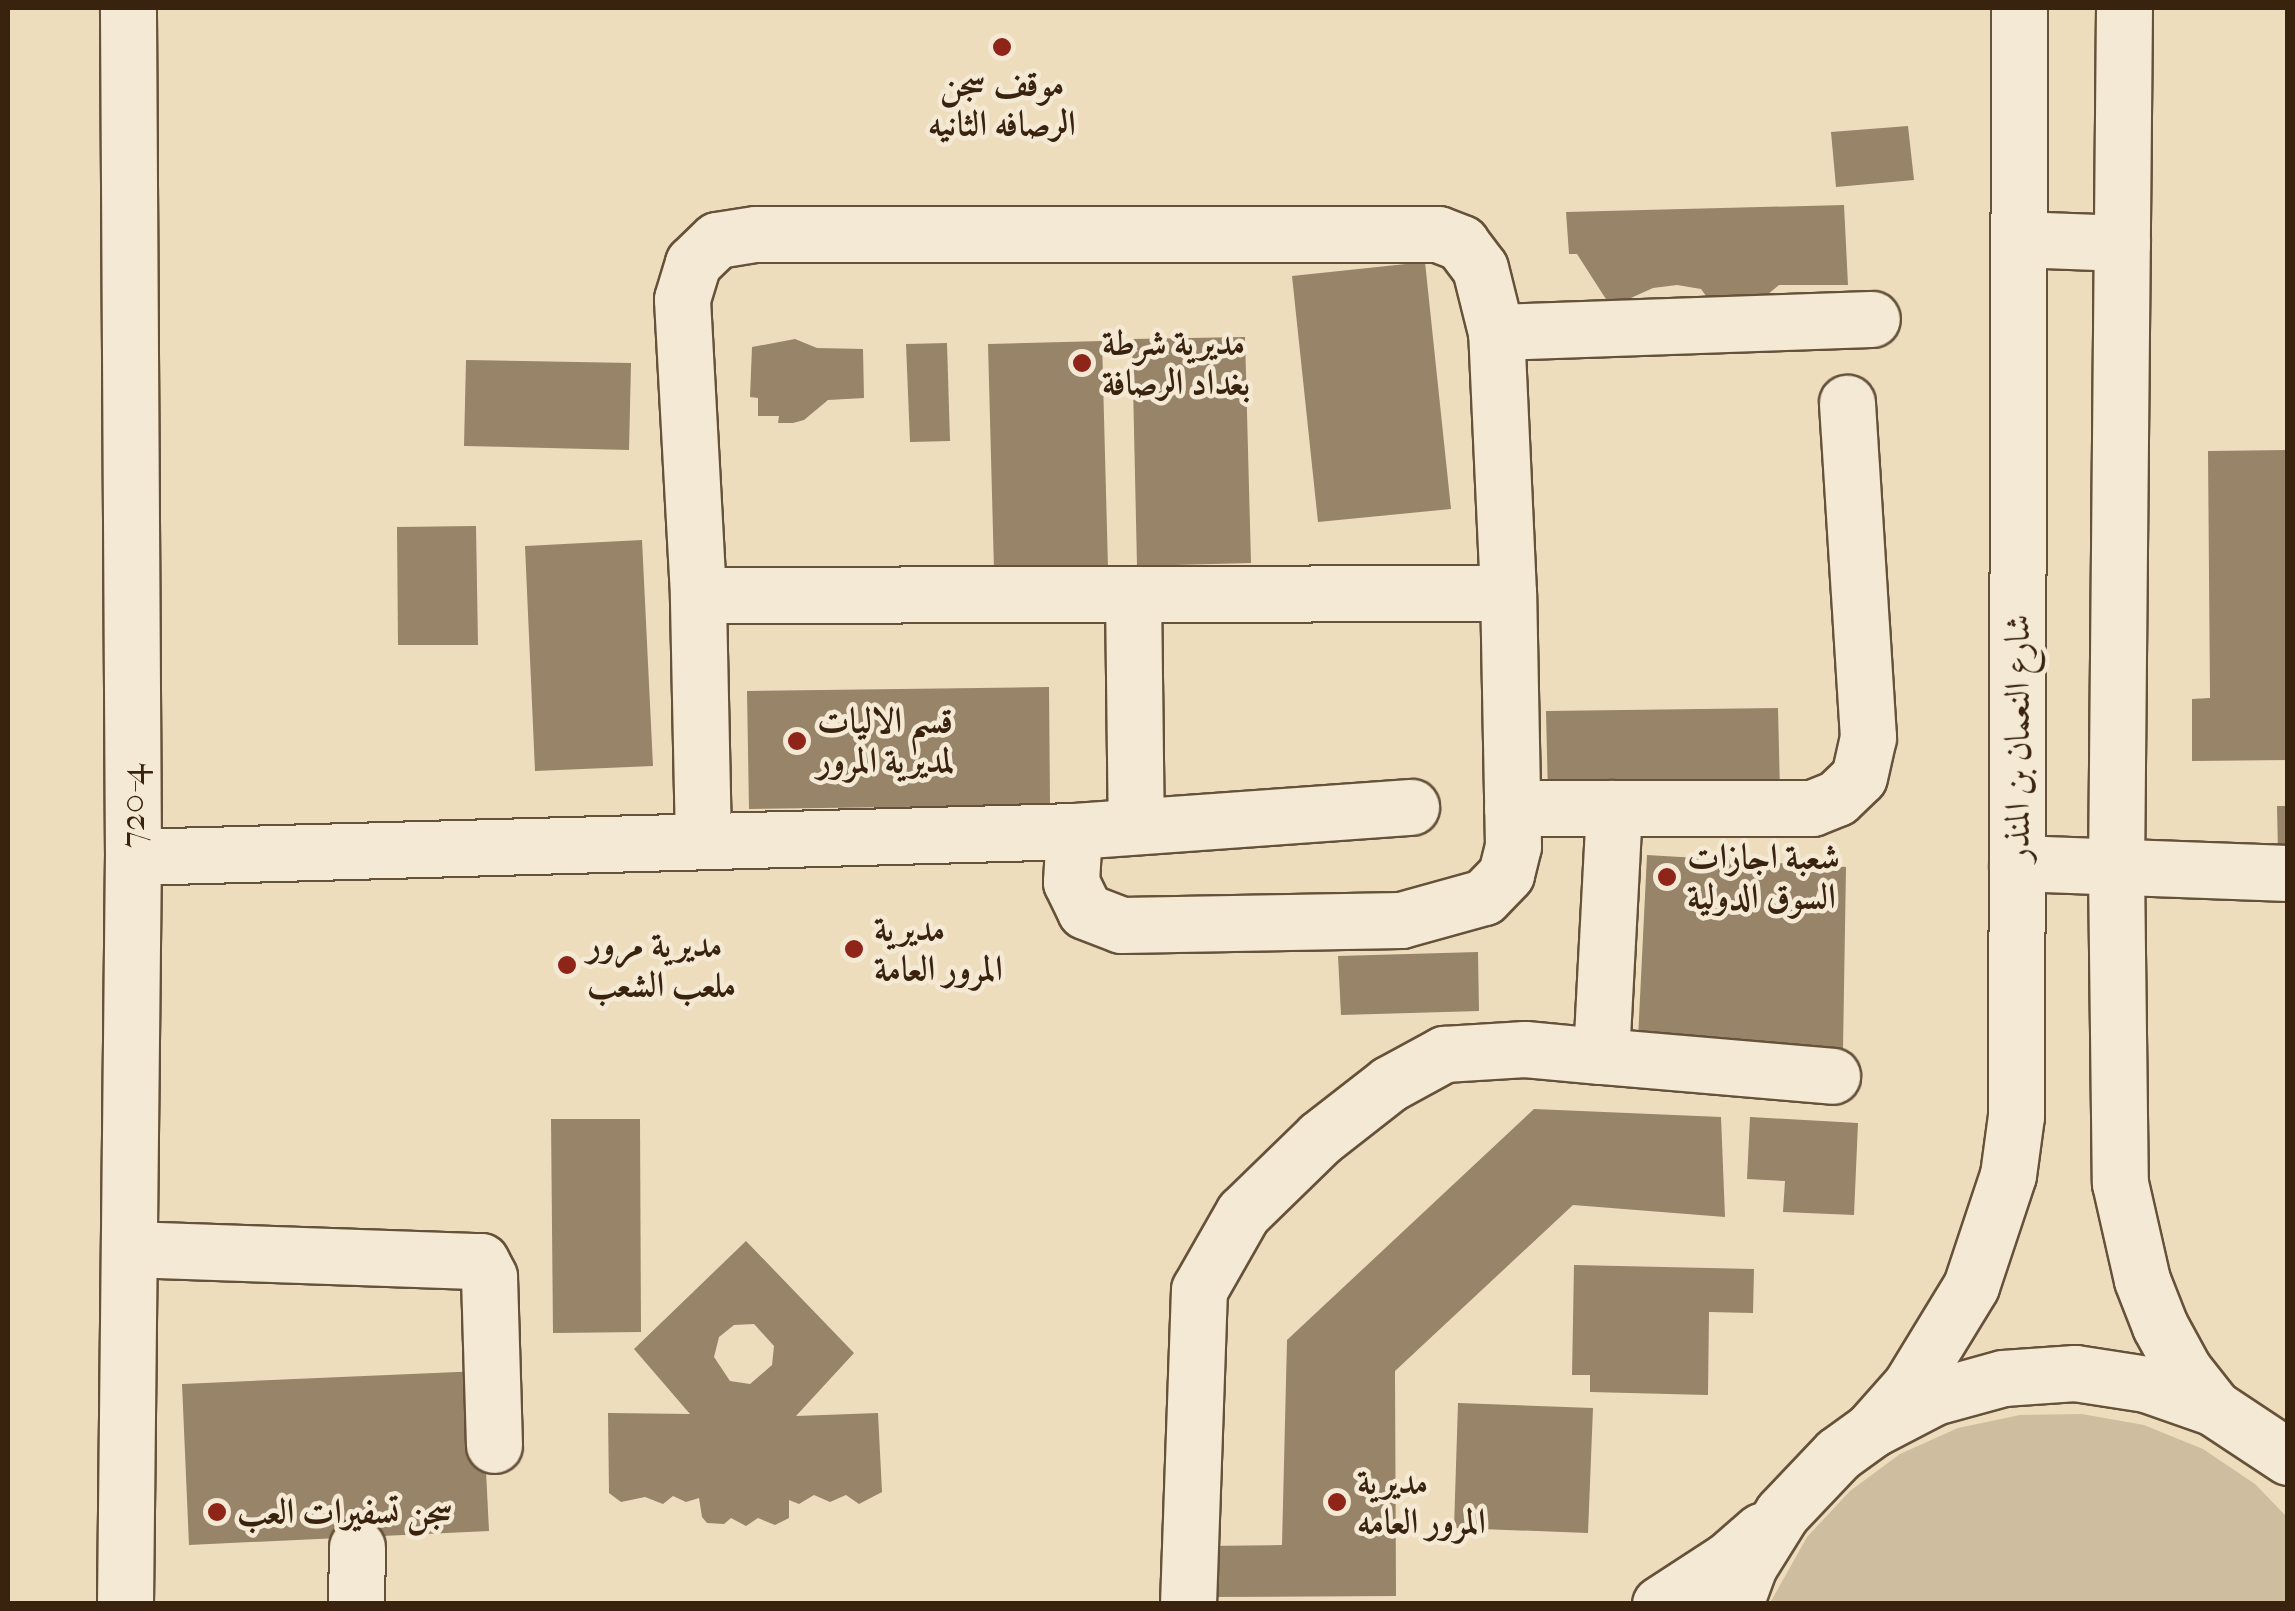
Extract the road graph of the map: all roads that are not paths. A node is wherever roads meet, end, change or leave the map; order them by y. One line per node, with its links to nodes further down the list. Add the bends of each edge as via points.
1 (128, 8): 18 (street, 720-4)
2 (2019, 8): 4 (street, شارع النعمان بن المنذر)
3 (2124, 8): 5 (street)
4 (2019, 239): 5 (street); 19 (street, شارع النعمان بن المنذر)
5 (2122, 243): 20 (street)
6 (1872, 319): 7 (street)
7 (1496, 332): 9 (street); 11 (street, via 1480,268 1462,242 1438,234 756,234 717,240 693,262 682,299)
8 (1847, 403): 14 (street, via 1868,737 1859,777 1837,798 1812,808)
9 (1508, 593): 10 (street); 13 (street)
10 (1134, 594): 11 (street); 15 (street)
11 (698, 595): 17 (street)
12 (1411, 807): 15 (street)
13 (1512, 808): 14 (street); 16 (street, via 1506,874 1484,897 1401,920 1121,925 1086,912 1070,882)
14 (1614, 808): 22 (street)
15 (1136, 825): 16 (street)
16 (1074, 831): 17 (street)
17 (703, 842): 18 (street)
18 (133, 857): 24 (street, 720-4)
19 (2018, 863): 20 (street); 26 (street, شارع النعمان بن المنذر, via 2016,1116 2008,1175 1971,1286 1910,1386)
20 (2116, 869): 21 (street); 25 (street, via 2117,1133 2126,1216 2160,1326)
21 (2288, 873)
22 (1601, 1056): 23 (street); 33 (street, via 1524,1049 1444,1054 1389,1084 1320,1138 1244,1213 1199,1290)
23 (1832, 1076)
24 (129, 1249): 27 (street, via 481,1261 489,1277); 31 (street, 720-4)
25 (2214, 1408): 26 (street, via 2146,1384 2057,1374 2003,1378 1934,1397); 28 (street)
26 (1871, 1430): 29 (street)
27 (494, 1445)
28 (2288, 1457)
29 (1782, 1513): 34 (street); 35 (street)
30 (358, 1547): 32 (street)
31 (125, 1604)
32 (356, 1604)
33 (1188, 1604)
34 (1660, 1604)
35 (1735, 1604)

